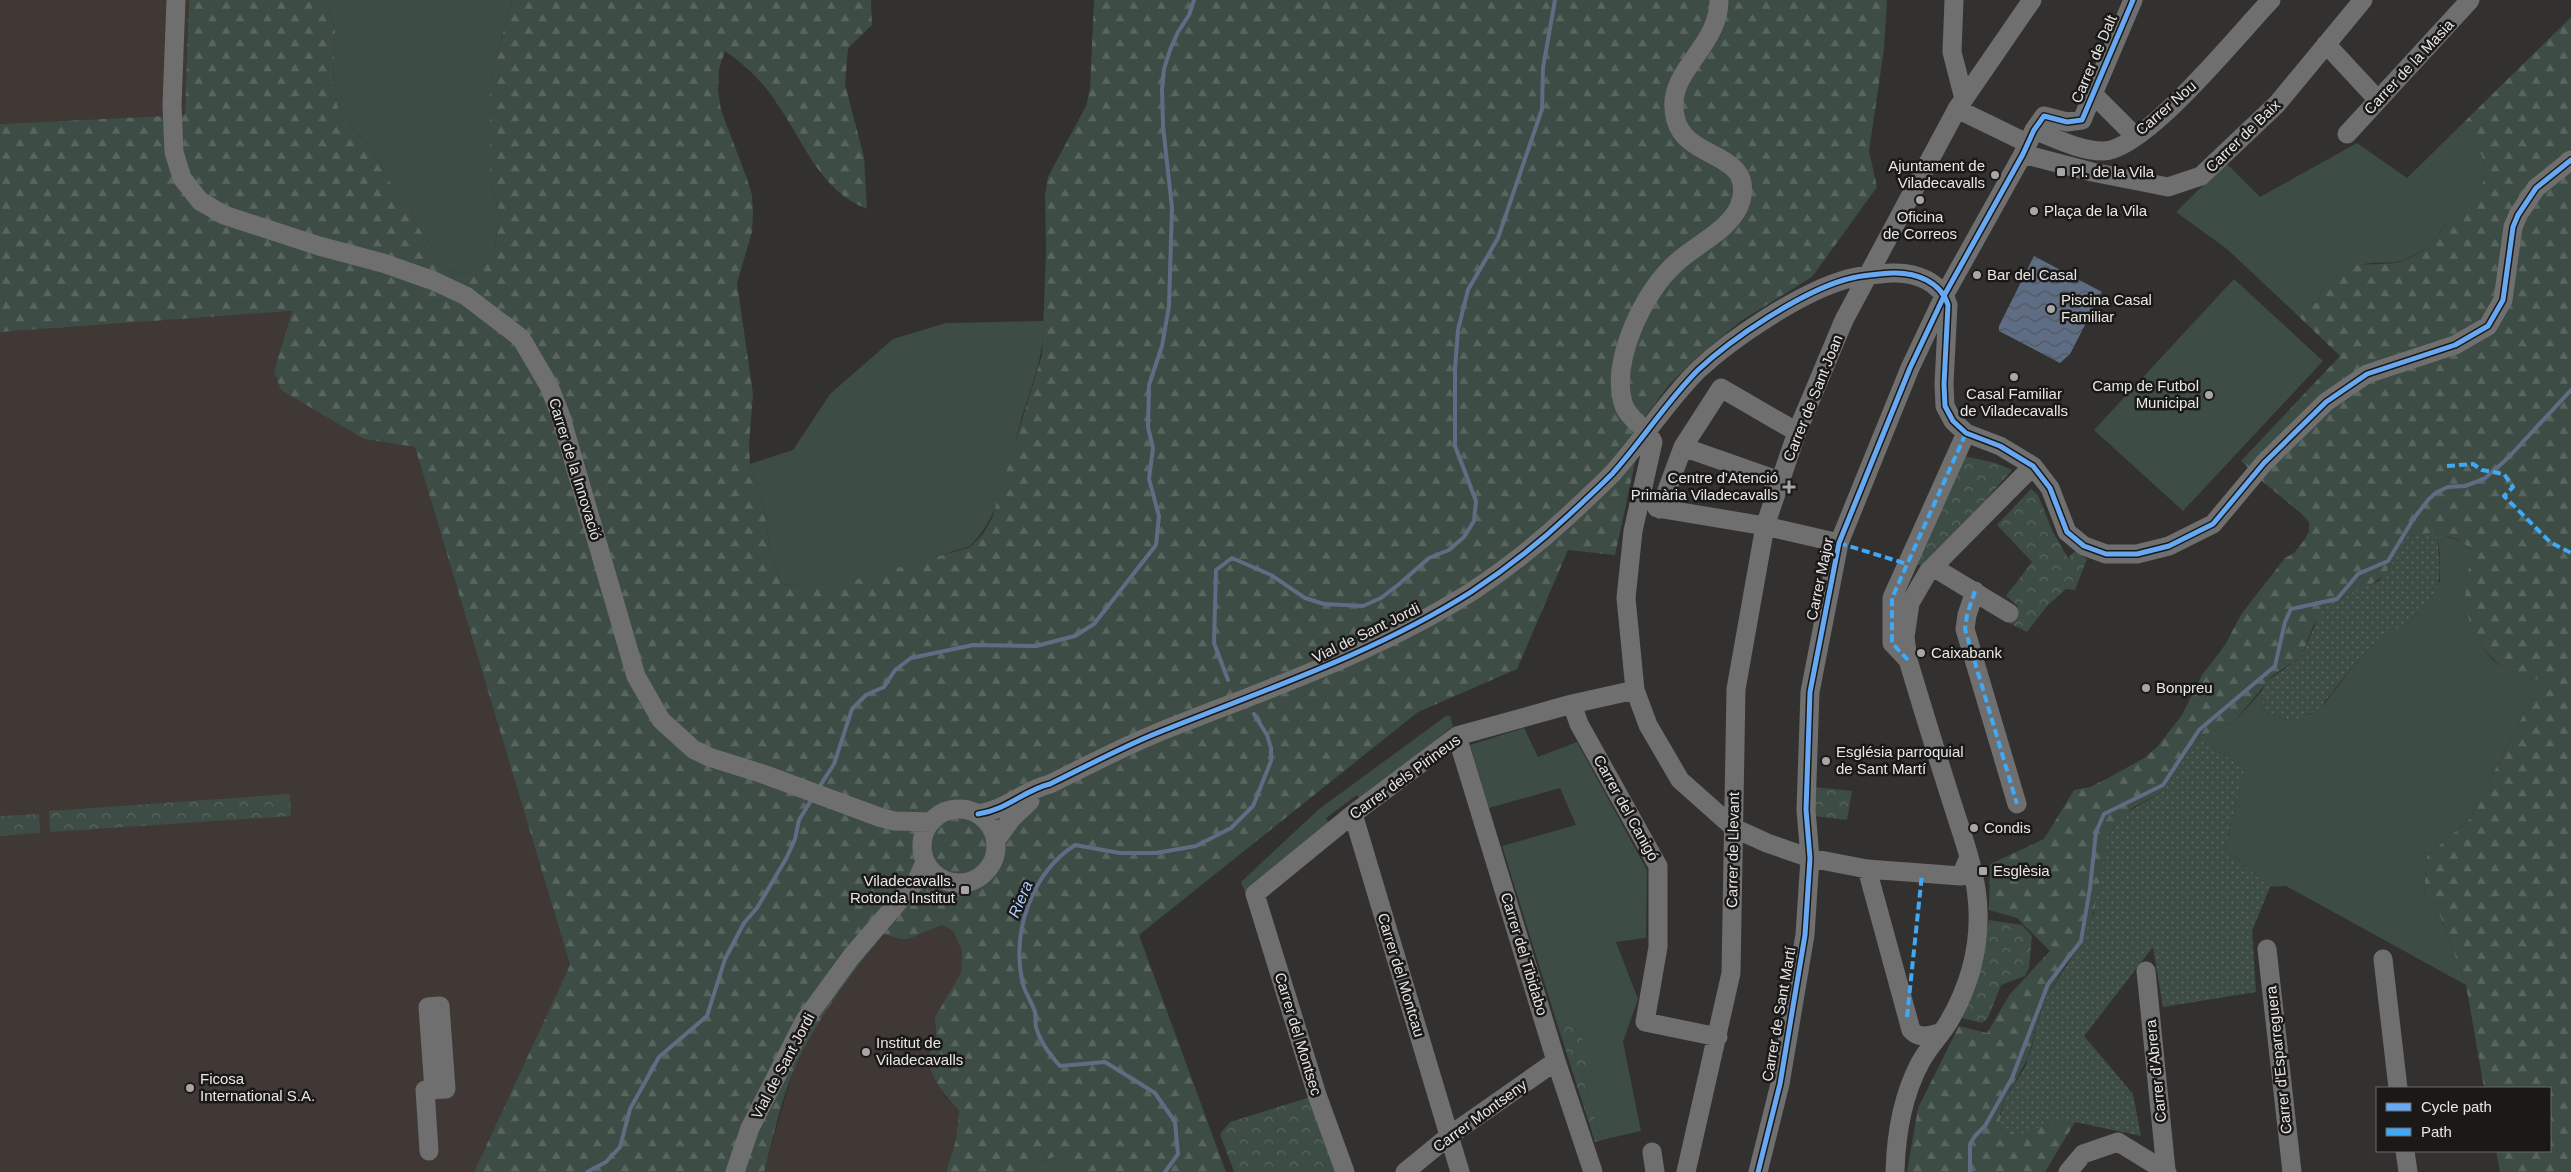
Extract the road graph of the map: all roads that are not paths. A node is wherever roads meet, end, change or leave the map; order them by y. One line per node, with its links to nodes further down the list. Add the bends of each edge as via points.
1 (176, 0): 44 (street, Carrer de la Innovació, via 172,105 174,152 188,188 200,201 224,215 434,281 466,296 521,338 549,386 560,414 634,670 662,720 693,749 709,758)
2 (1719, 0): 20 (street, via 1719,16 1677,85 1674,107 1676,121 1687,140 1737,170 1743,192 1735,214 1661,278 1633,327 1625,353 1620,390 1629,415)
3 (1954, 0): 13 (street, via 1952,52)
4 (2032, 0): 13 (street, Carrer de Sant Joan)
5 (2133, 0): 11 (street, Carrer de Dalt)
6 (2271, 0): 9 (street, Carrer Nou)
7 (2363, 0): 10 (street, Carrer de Baix)
8 (2470, 0): 12 (street, Carrer de la Masia)
9 (2255, 9): 16 (street, Carrer Nou, via 2182,98)
10 (2326, 44): 12 (street); 15 (street, Carrer de Baix, via 2277,104 2201,176 2168,187 2092,172)
11 (2093, 94): 15 (street, Carrer de Dalt, via 2082,120 2067,122); 16 (street)
12 (2378, 100): 14 (street, Carrer de la Masia)
13 (1961, 104): 15 (street); 18 (street, Carrer de Sant Joan)
14 (2348, 134)
15 (2032, 136): 16 (street, Carrer Nou, via 2055,138 2103,151 2117,149); 19 (street, Carrer Major)
16 (2135, 136)
17 (2571, 160): 24 (street, via 2536,188 2518,215 2513,227 2503,300 2488,326 2455,345 2366,374 2326,402 2264,463 2213,524 2168,546 2137,554 2106,554 2084,546 2067,532 2050,488)
18 (1869, 274): 19 (street, Vial de Sant Jordi, via 1916,276 1932,282); 20 (street, Vial de Sant Jordi, via 1825,287 1794,302 1745,334 1699,369); 21 (street, Carrer de Sant Joan, via 1844,320)
19 (1945, 294): 22 (street, via 1949,318 1945,406 1953,421); 30 (street, Carrer Major, via 1910,368)
20 (1645, 432): 25 (street, via 1653,442); 38 (street, Vial de Sant Jordi, via 1612,473 1568,516 1498,573 1436,613 1334,664 1156,734)
21 (1798, 432): 23 (street, via 1721,388); 26 (street, Carrer de Sant Joan)
22 (1966, 433): 24 (street, via 2000,446); 34 (street, via 1892,598 1892,642)
23 (1683, 447): 26 (street); 27 (street)
24 (2033, 466): 31 (street)
25 (1643, 480): 27 (street, via 1649,500); 29 (street)
26 (1780, 481): 28 (street, Carrer de Sant Joan)
27 (1658, 509): 28 (street); 29 (street)
28 (1764, 526): 30 (street); 39 (street, Carrer de Llevant, via 1736,689)
29 (1633, 532): 35 (street, via 1626,598)
30 (1839, 543): 49 (street, Carrer Major, via 1810,692 1806,810)
31 (1933, 567): 32 (street); 34 (street, via 1910,603 1905,638)
32 (1975, 591): 33 (street); 41 (street, via 1965,629)
33 (2009, 613)
34 (1908, 660): 51 (street, via 1969,857)
35 (1635, 690): 36 (street, Carrer dels Pirineus); 40 (street, via 1648,725 1680,780)
36 (1572, 704): 37 (street, Carrer dels Pirineus); 60 (street, Carrer del Canigó, via 1658,866 1658,947 1645,1022)
37 (1457, 736): 43 (street, Carrer dels Pirineus); 61 (street, Carrer del Tibidabo)
38 (1050, 784): 42 (street, via 1038,787 993,812); 47 (street, via 1042,794 1026,803)
39 (1734, 788): 40 (street, via 1713,799); 46 (street, Carrer de Llevant)
40 (1698, 797): 46 (street)
41 (2017, 804)
42 (978, 814): 45 (street, via 968,810 950,810); 47 (street, via 988,823)
43 (1353, 814): 53 (street, Carrer dels Pirineus); 65 (street, Carrer del Montcau)
44 (894, 821): 45 (street, Carrer de la Innovació); 48 (street, Carrer de la Innovació)
45 (931, 822): 48 (street, via 925,832)
46 (1734, 828): 49 (street); 60 (street, Carrer de Llevant, via 1731,973)
47 (996, 840): 52 (street, via 994,860 983,876 964,883)
48 (924, 853): 52 (street, via 932,872); 54 (street, Vial de Sant Jordi, via 923,871 905,891)
49 (1810, 858): 50 (street); 77 (street, Carrer de Sant Martí, via 1806,935 1780,1084)
50 (1872, 869): 51 (street); 59 (street, via 1907,1017)
51 (1968, 878): 58 (street, via 1979,926 1970,971 1948,1024)
52 (947, 882): 54 (street, via 920,889)
53 (1255, 894): 71 (street, Carrer del Montsec, via 1317,1095)
54 (903, 898): 70 (street, Vial de Sant Jordi, via 851,957 805,1020 750,1128)
55 (2266, 949): 80 (street, Carrer d'Esparreguera)
56 (2383, 959): 63 (street)
57 (2146, 971): 69 (street, Carrer d'Abrera)
58 (1939, 1033): 59 (street); 62 (street)
59 (1915, 1034): 62 (street)
60 (1718, 1037): 76 (street, Carrer de Llevant)
61 (1556, 1061): 65 (street, Carrer Montseny); 74 (street, Carrer del Tibidabo)
62 (1920, 1062): 78 (street, via 1905,1094 1895,1149)
63 (2398, 1087)
64 (434, 1090): 66 (street, via 425,1090)
65 (1448, 1136): 72 (street, Carrer Montseny); 73 (street, Carrer del Montcau)
66 (429, 1151)
67 (1652, 1152): 75 (street)
68 (2405, 1152): 81 (street)
69 (2166, 1171): 79 (street, via 2118,1142 2083,1154)
70 (735, 1172)
71 (1345, 1172)
72 (1405, 1172)
73 (1460, 1172)
74 (1593, 1172)
75 (1655, 1172)
76 (1686, 1172)
77 (1758, 1172)
78 (1895, 1172)
79 (2068, 1172)
80 (2292, 1172)
81 (2408, 1172)

